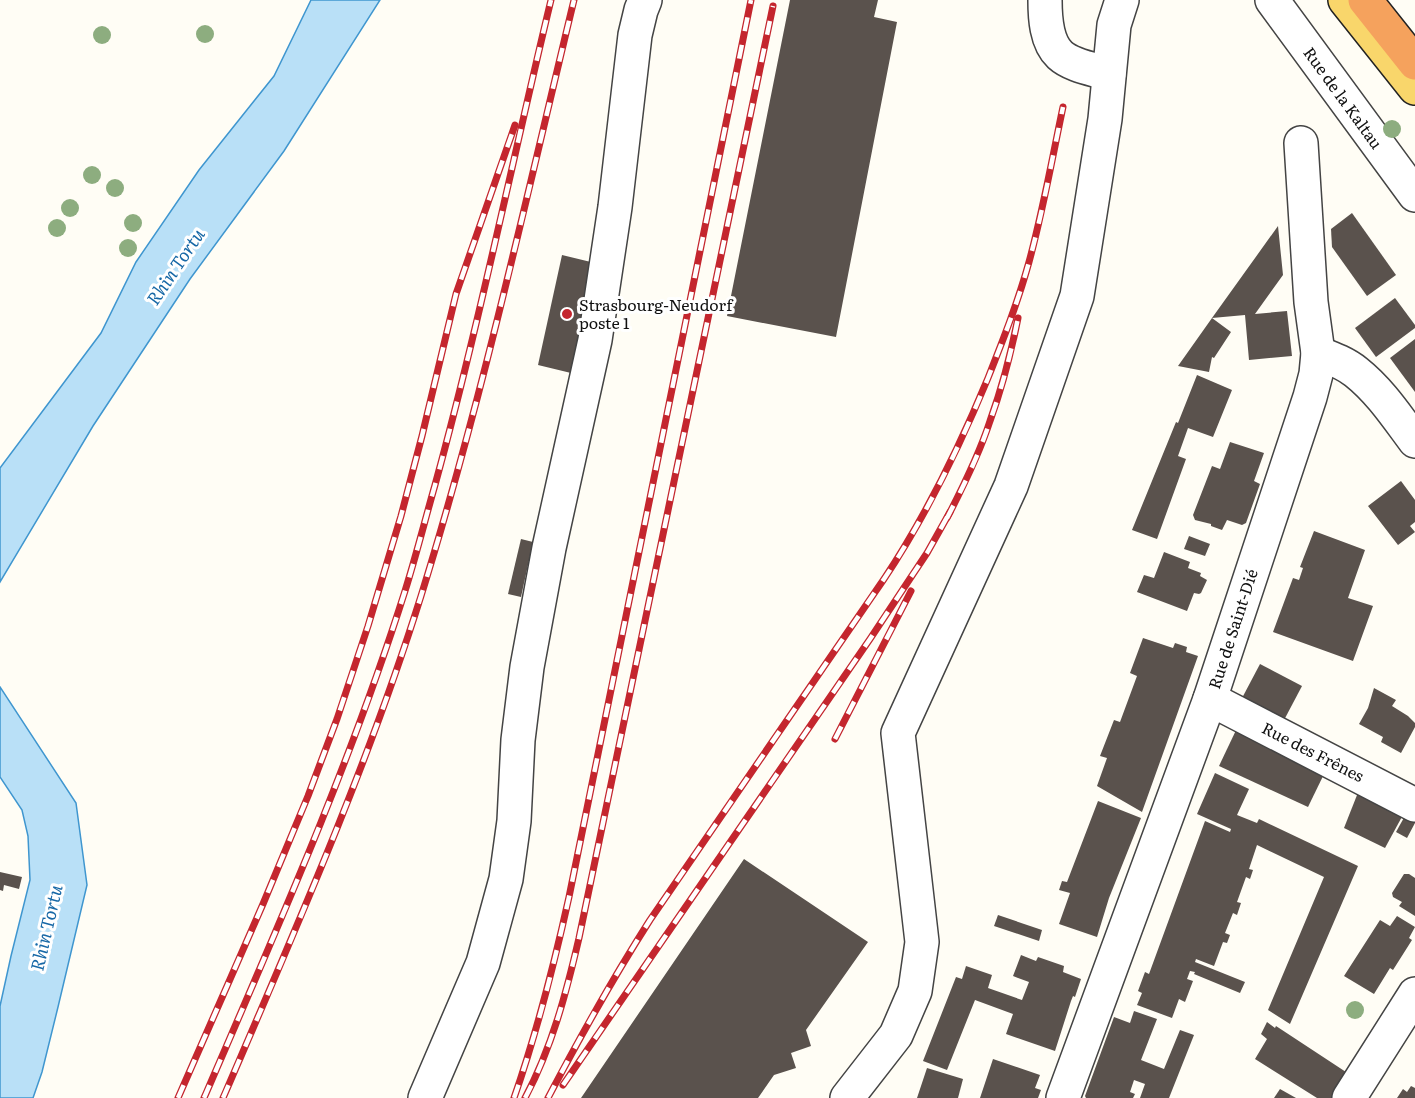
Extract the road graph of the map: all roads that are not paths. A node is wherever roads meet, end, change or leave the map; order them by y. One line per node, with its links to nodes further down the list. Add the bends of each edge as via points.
1 (645, 0): 17 (street, via 635,35 595,340 527,667 506,879 483,963)
2 (1045, 0): 8 (street, via 1050,39 1059,54)
3 (1122, 0): 8 (street, via 1114,25)
4 (1272, 0): 11 (street, Rue de la Kaltau)
5 (1346, 0): 9 (main road)
6 (1365, 0): 7 (highway)
7 (1415, 63)
8 (1109, 74): 18 (street, via 1077,296 1011,486 898,733 922,942 915,990 896,1035)
9 (1415, 88)
10 (1301, 143): 12 (street, Rue de Saint-Dié)
11 (1415, 195)
12 (1318, 353): 13 (street, via 1356,372); 14 (street, Rue de Saint-Dié, via 1310,397)
13 (1415, 441)
14 (1210, 699): 15 (street, Rue des Frênes); 19 (street, Rue de Saint-Dié)
15 (1415, 805)
16 (1415, 994): 20 (street)
17 (425, 1098)
18 (847, 1098)
19 (1063, 1098)
20 (1349, 1098)

